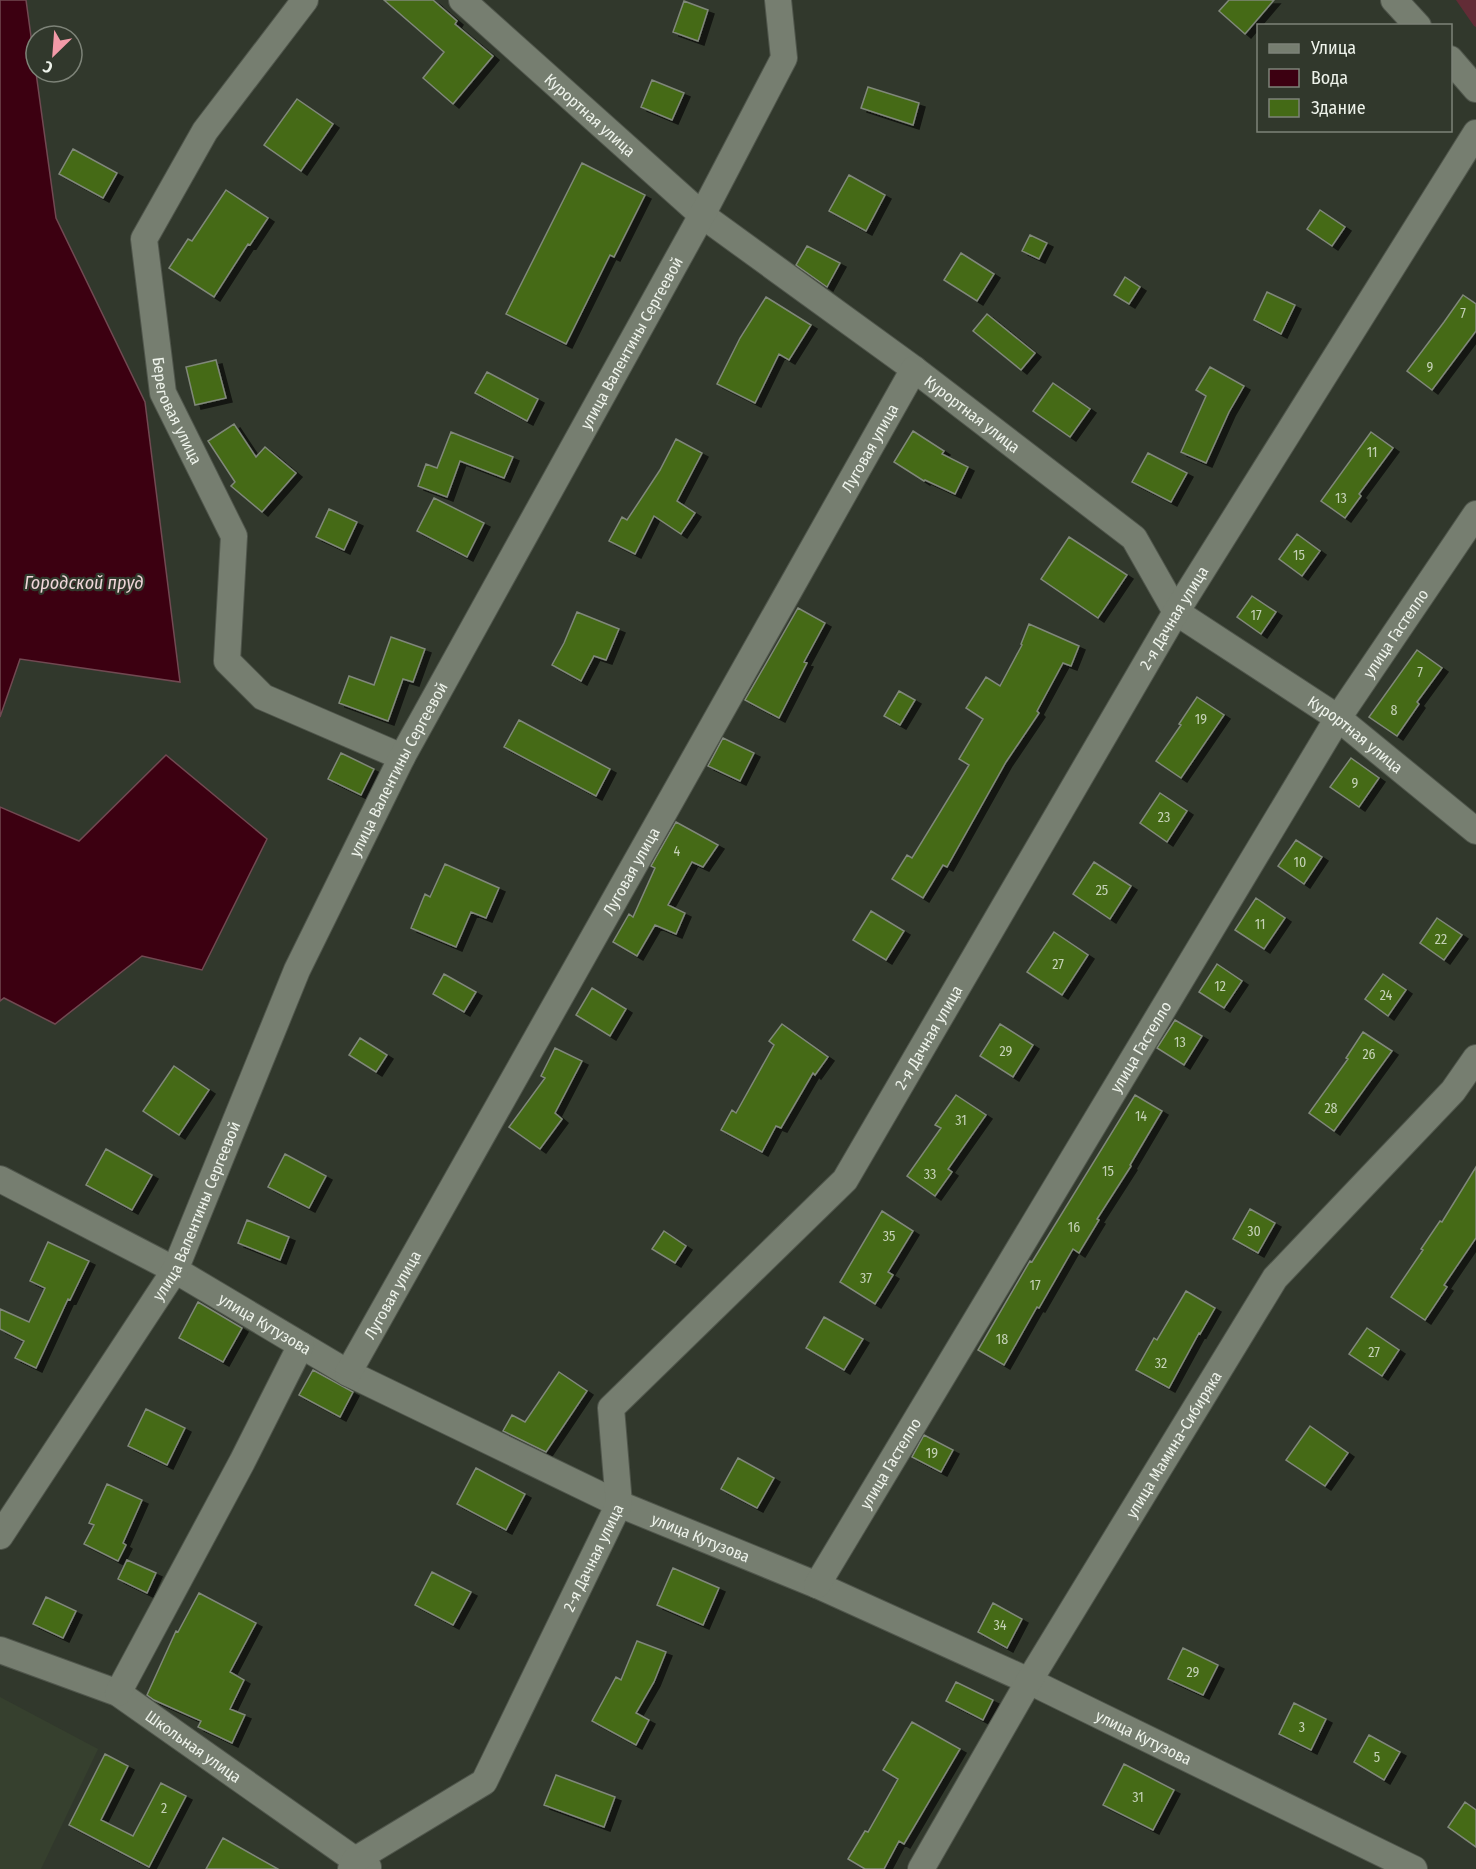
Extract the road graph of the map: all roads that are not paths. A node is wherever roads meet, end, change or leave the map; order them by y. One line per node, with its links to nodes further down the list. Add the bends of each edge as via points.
1 (305, 0): 14 (street, Береговая улица, via 205,130 144,239 163,393 234,536 227,661 263,697)
2 (462, 0): 9 (street, Курортная улица)
3 (778, 0): 9 (street, улица Валентины Сергеевой, via 784,58)
4 (1394, 0): 5 (street)
5 (1416, 24)
6 (1452, 61): 7 (street)
7 (1476, 89)
8 (1476, 133): 12 (street, 2-я Дачная улица)
9 (702, 214): 10 (street, Курортная улица); 14 (street, улица Валентины Сергеевой)
10 (914, 369): 12 (street, Курортная улица, via 1134,538); 20 (street, Луговая улица)
11 (1476, 514): 13 (street, улица Гастелло)
12 (1176, 612): 13 (street, Курортная улица); 21 (street, 2-я Дачная улица, via 845,1180 611,1408)
13 (1338, 718): 15 (street, Курортная улица); 23 (street, улица Гастелло)
14 (402, 757): 18 (street, улица Валентины Сергеевой, via 297,970)
15 (1476, 831)
16 (1476, 1058): 25 (street, улица Мамина-Сибиряка, via 1453,1091 1275,1278)
17 (0, 1179): 18 (street, улица Кутузова)
18 (175, 1270): 19 (street, улица Кутузова); 22 (street, улица Валентины Сергеевой)
19 (301, 1345): 20 (street, улица Кутузова); 26 (street)
20 (348, 1373): 21 (street, улица Кутузова)
21 (619, 1504): 23 (street, улица Кутузова); 27 (street, 2-я Дачная улица, via 484,1782)
22 (0, 1536)
23 (817, 1585): 25 (street, улица Кутузова)
24 (0, 1650): 26 (street, Школьная улица)
25 (1029, 1681): 28 (street, улица Мамина-Сибиряка); 29 (street, улица Кутузова)
26 (117, 1693): 27 (street, Школьная улица)
27 (359, 1866)
28 (921, 1869)
29 (1414, 1869)

